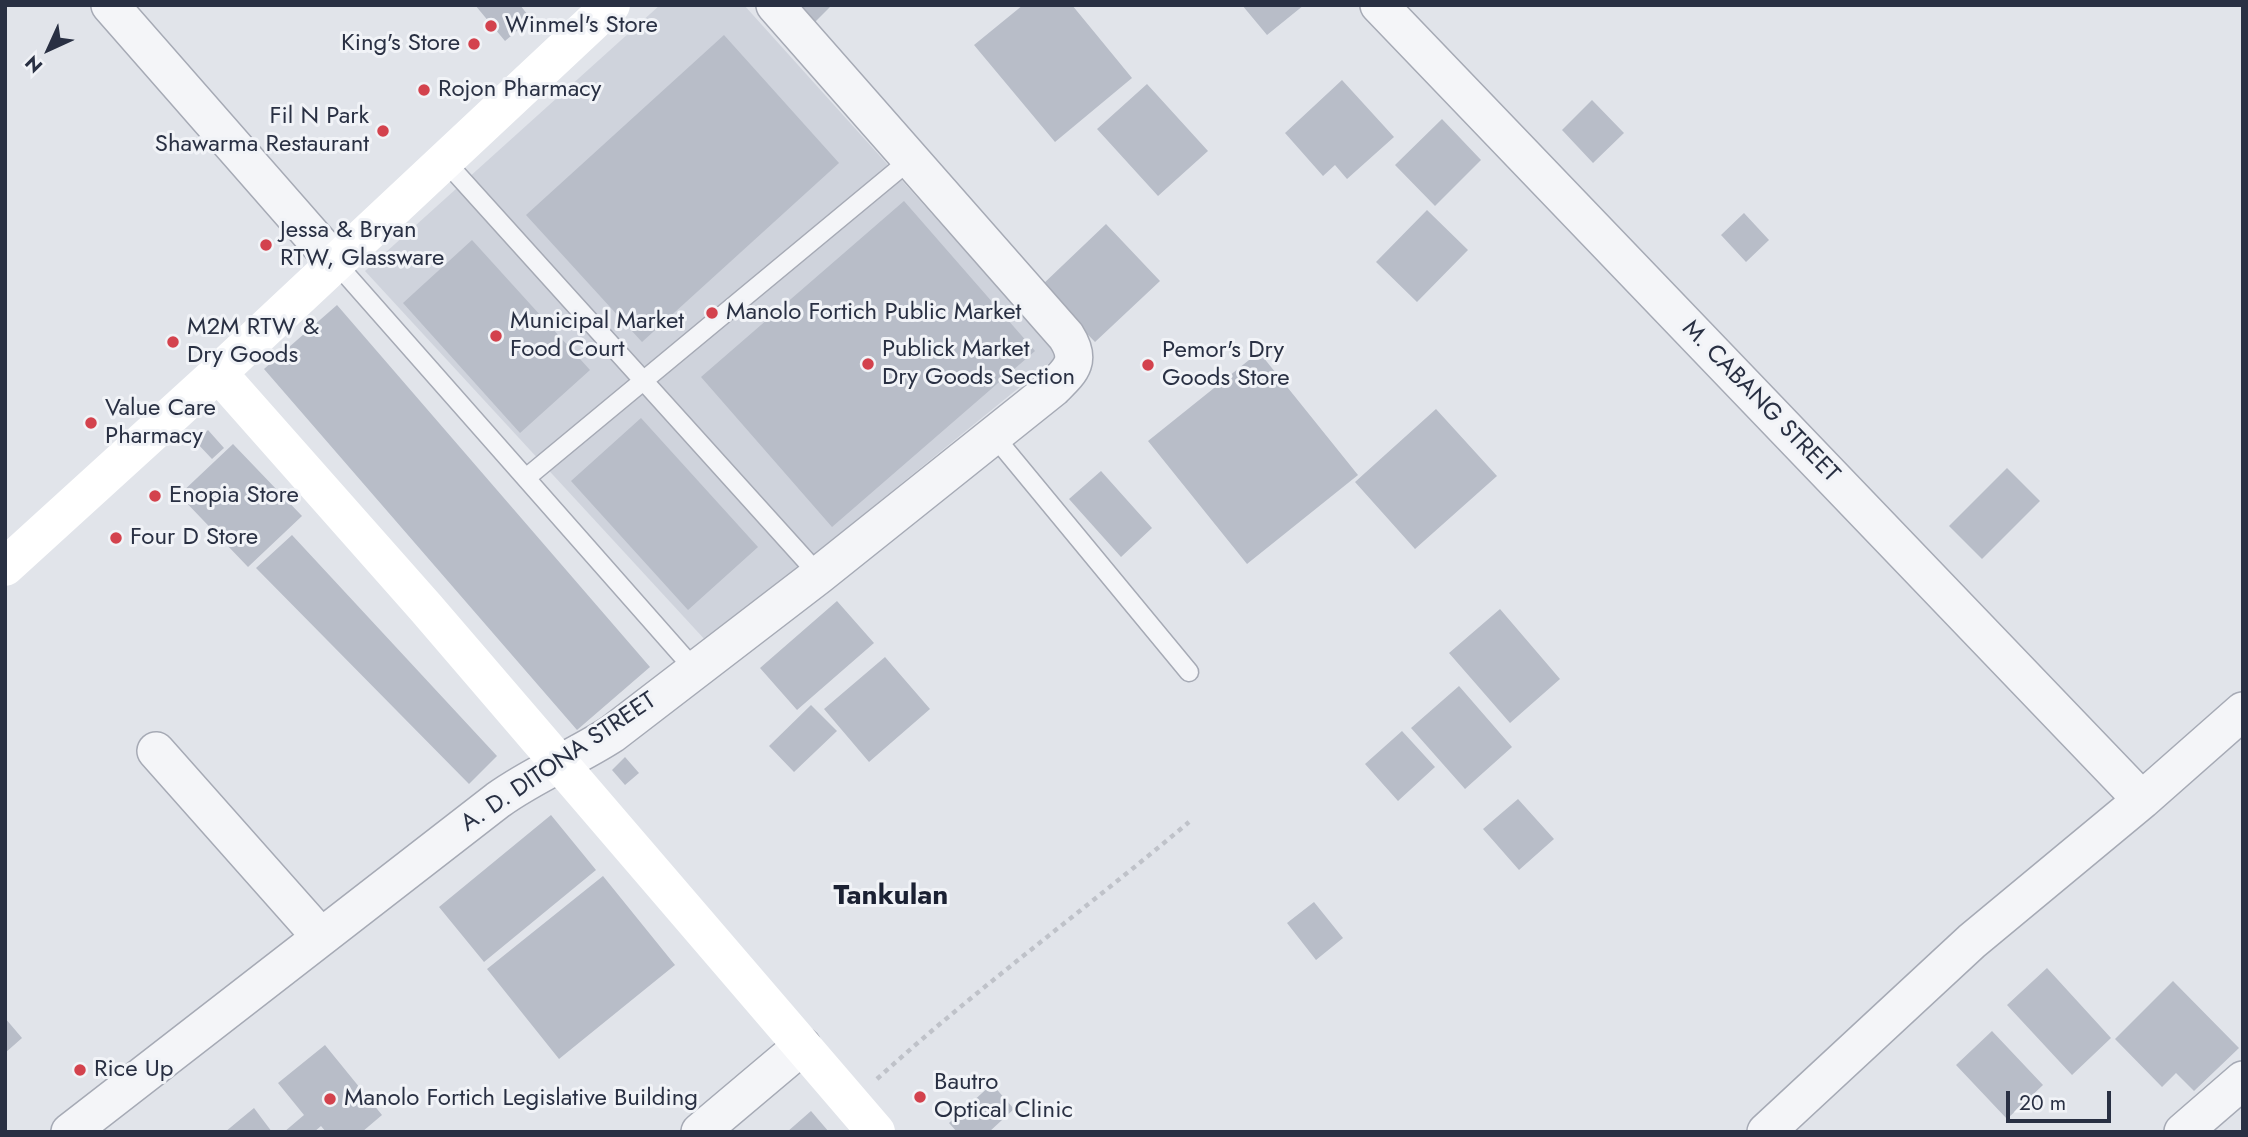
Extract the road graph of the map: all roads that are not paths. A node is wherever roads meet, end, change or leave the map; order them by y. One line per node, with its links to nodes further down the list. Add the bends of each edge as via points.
1 (110, 5): 7 (street)
2 (611, 5): 6 (street)
3 (775, 5): 5 (street)
4 (1379, 5): 19 (street, M. CABANG STREET)
5 (911, 159): 9 (lane); 10 (street, A. D. DITONA STREET, via 1075,349 1068,372)
6 (445, 161): 7 (street); 9 (lane)
7 (336, 263): 8 (street); 11 (lane)
8 (218, 373): 12 (street); 18 (street)
9 (644, 381): 11 (lane); 13 (lane)
10 (994, 436): 13 (street, A. D. DITONA STREET); 15 (lane)
11 (526, 478): 14 (lane)
12 (5, 567)
13 (819, 575): 14 (street, A. D. DITONA STREET)
14 (695, 670): 18 (street, A. D. DITONA STREET, via 612,734)
15 (1189, 672)
16 (2243, 711): 19 (street)
17 (156, 751): 20 (street)
18 (559, 763): 20 (street, A. D. DITONA STREET, via 498,800); 21 (street)
19 (2142, 800): 23 (street, via 1972,941)
20 (321, 937): 24 (street, A. D. DITONA STREET)
21 (802, 1046): 25 (street); 26 (street)
22 (2243, 1080): 27 (street)
23 (1780, 1127)
24 (70, 1132)
25 (700, 1132)
26 (876, 1132)
27 (2183, 1132)

